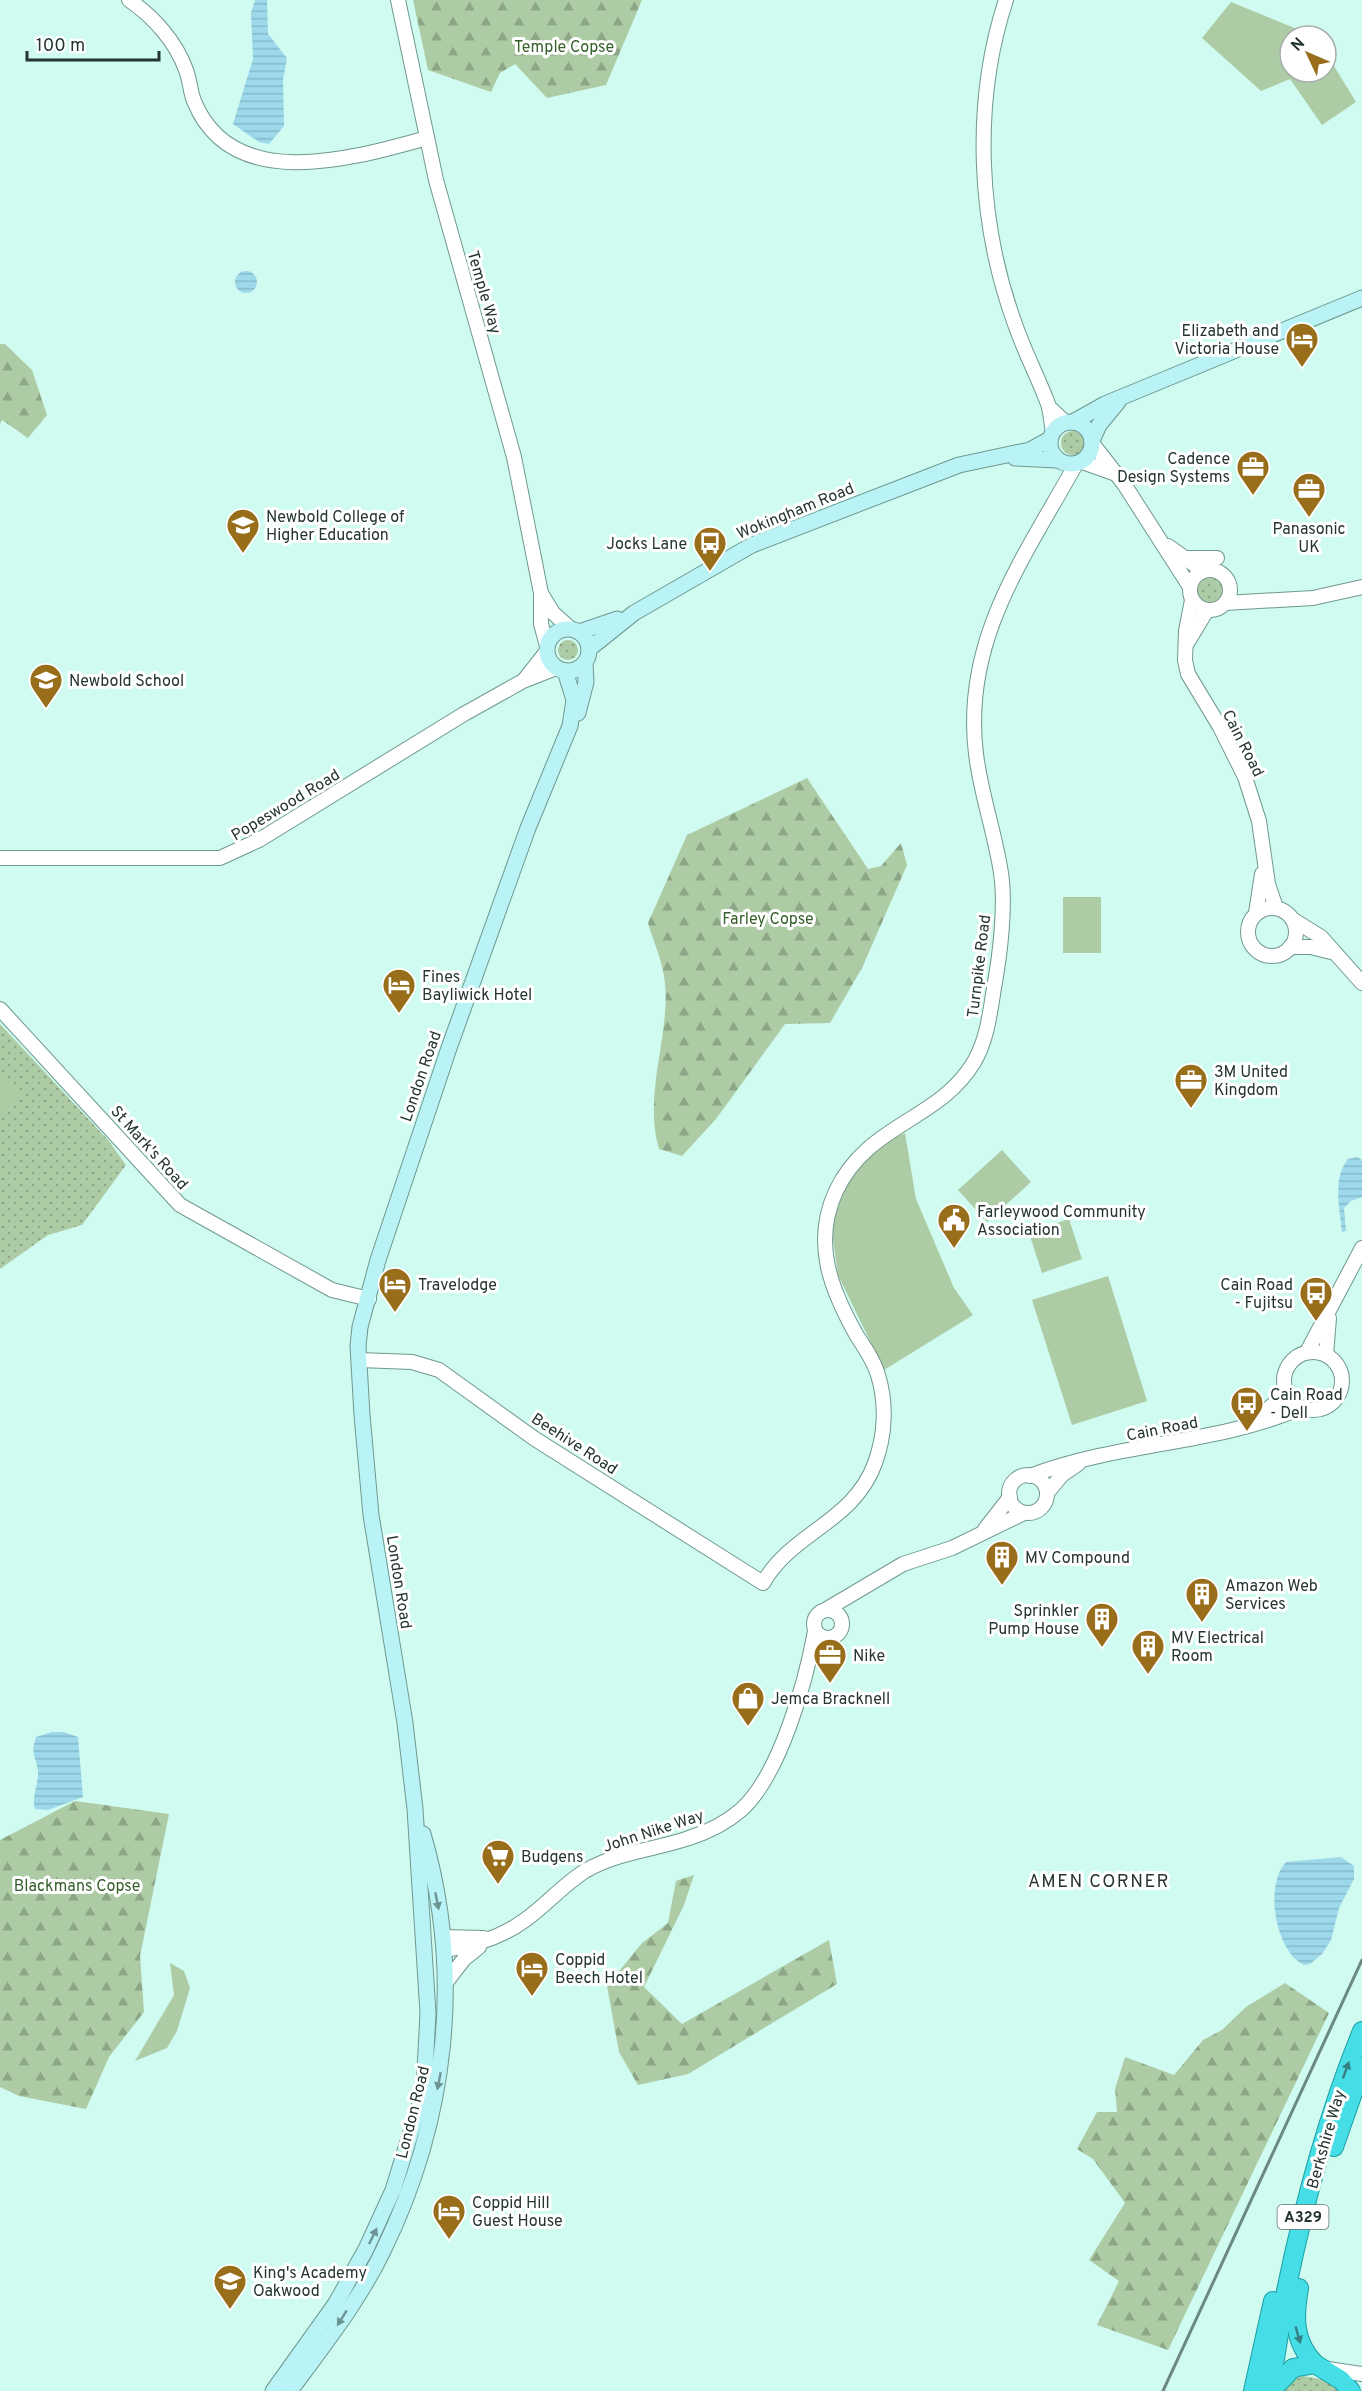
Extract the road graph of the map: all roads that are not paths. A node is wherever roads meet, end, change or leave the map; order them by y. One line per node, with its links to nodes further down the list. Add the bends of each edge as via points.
1 (129, 0): 4 (street, via 177,50 188,74 193,99 206,122 225,144 241,153 267,161 291,162 350,157)
2 (399, 0): 4 (street, Temple Way)
3 (1006, 0): 7 (street, via 988,78 985,189 993,250 1014,323)
4 (427, 138): 18 (street, Temple Way, via 509,436)
5 (1362, 298): 6 (main road, Wokingham Road)
6 (1122, 398): 7 (main road, Wokingham Road); 8 (main road, Wokingham Road, via 1109,410)
7 (1060, 429): 8 (main road, via 1084,426); 9 (main road, Wokingham Road, via 1030,450); 10 (main road, via 1051,450)
8 (1092, 442): 10 (main road, via 1088,457); 11 (street)
9 (979, 460): 10 (main road, Wokingham Road); 23 (main road, Wokingham Road, via 909,483 752,545)
10 (1069, 462): 11 (street); 55 (street, Turnpike Road, via 1056,497 998,605 977,681 976,753 1002,880 999,950 986,1032 975,1061 951,1090 875,1140 857,1158 837,1188 826,1223 825,1256 832,1288 879,1376 884,1419 881,1444 868,1480 849,1505 794,1546)
11 (1116, 474): 12 (street)
12 (1162, 541): 13 (street); 19 (street)
13 (1182, 557): 14 (street); 15 (street)
14 (1217, 558)
15 (1203, 571): 17 (street, via 1219,572); 19 (street, via 1194,577)
16 (1362, 587): 20 (street, via 1313,598)
17 (1230, 588): 20 (street); 21 (street)
18 (541, 593): 24 (street, Temple Way, via 553,613); 26 (street, Temple Way)
19 (1191, 594): 22 (street, via 1198,607); 25 (street, Cain Road)
20 (1265, 600): 21 (street)
21 (1225, 603): 22 (street)
22 (1207, 610): 25 (street)
23 (634, 613): 24 (main road, Wokingham Road); 27 (main road, Wokingham Road)
24 (575, 631): 26 (main road, via 553,635); 27 (main road, via 588,642)
25 (1186, 645): 32 (street, Cain Road, via 1190,680 1215,718 1245,777 1259,821)
26 (547, 649): 28 (main road, via 548,658); 29 (street, Popeswood Road)
27 (587, 656): 28 (main road, via 576,670); 30 (main road, London Road, via 585,689 578,715)
28 (561, 670): 29 (street, Popeswood Road); 30 (main road, London Road, via 574,700)
29 (524, 681): 31 (street, Popeswood Road, via 228,856 195,860)
30 (570, 726): 41 (main road, London Road, via 528,828 449,1048 378,1260)
31 (0, 858)
32 (1264, 860): 33 (street, Cain Road); 34 (street, Cain Road)
33 (1276, 908): 34 (street); 35 (street)
34 (1256, 913): 36 (street, via 1247,930 1256,950 1274,956)
35 (1293, 919): 36 (street, via 1296,931); 37 (street, via 1317,933)
36 (1290, 948): 37 (street, via 1311,947)
37 (1337, 954): 38 (street)
38 (1362, 983)
39 (0, 1009): 41 (street, St Mark's Road, via 180,1205 332,1290)
40 (1362, 1248): 42 (street)
41 (368, 1303): 45 (main road, London Road, via 360,1327)
42 (1331, 1307): 43 (street); 44 (street)
43 (1307, 1352): 44 (street); 46 (street, via 1288,1365)
44 (1326, 1355): 47 (street, via 1339,1368 1339,1393 1320,1409)
45 (360, 1360): 55 (street, Beehive Road, via 412,1362 439,1370 536,1439); 62 (main road, London Road, via 370,1506)
46 (1285, 1389): 47 (street); 48 (street, Cain Road, via 1274,1404)
47 (1301, 1408): 48 (street, Cain Road)
48 (1245, 1427): 49 (street, Cain Road)
49 (1085, 1460): 50 (street, Cain Road); 51 (street, Cain Road, via 1067,1471)
50 (1030, 1476): 51 (street, via 1044,1483); 52 (street, via 1017,1480)
51 (1047, 1493): 53 (street, via 1042,1507)
52 (1010, 1497): 53 (street, via 1014,1507); 54 (street)
53 (1024, 1513): 54 (street)
54 (979, 1535): 56 (street, via 903,1564)
55 (763, 1583)
56 (860, 1590): 57 (street); 58 (street)
57 (827, 1609): 58 (street); 59 (street, via 815,1617)
58 (841, 1618): 60 (street, via 839,1632)
59 (815, 1630): 60 (street); 61 (street, John Nike Way)
60 (828, 1638): 61 (street, John Nike Way)
61 (811, 1654): 63 (street, John Nike Way, via 771,1768 741,1810 709,1831 630,1852 595,1866 568,1883 524,1921)
62 (415, 1809): 64 (main road, London Road); 64 (main road, London Road, one-way to 64, via 426,1844)
63 (493, 1937): 64 (street, John Nike Way); 65 (street, John Nike Way, via 469,1953)
64 (435, 1945): 65 (main road, London Road); 71 (main road, London Road, one-way to 64, via 336,2303 384,2214 415,2125 426,2070 433,2059)
65 (447, 1981): 72 (main road, London Road, one-way to 72, via 440,2073 427,2136 406,2199 370,2274)
66 (1362, 2031): 68 (highway, Berkshire Way / A329, one-way to 66)
67 (1362, 2067): 69 (highway, Berkshire Way / A329, one-way to 69, via 1318,2199 1297,2300 1297,2336 1304,2351)
68 (1332, 2110): 73 (highway, A329, via 1295,2214); 74 (highway, Berkshire Way / A329, via 1293,2259)
69 (1321, 2367): 70 (street); 74 (highway, A329, via 1293,2368); 75 (highway, A329)
70 (1362, 2374)
71 (273, 2391)
72 (290, 2391)
73 (1253, 2391)
74 (1270, 2391)
75 (1351, 2391)

